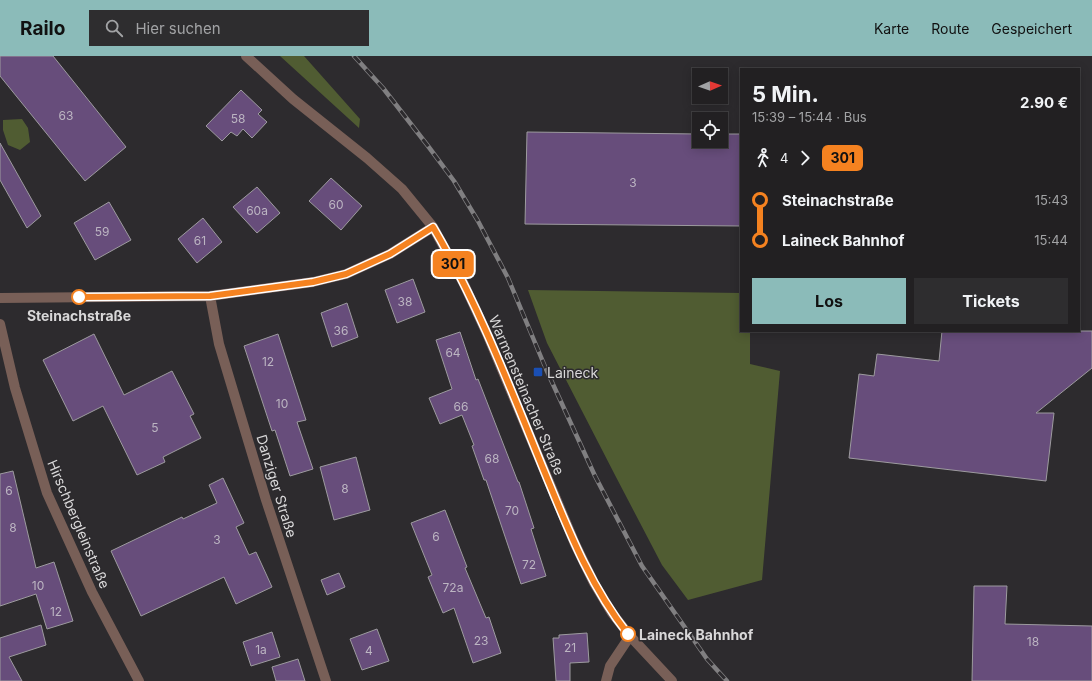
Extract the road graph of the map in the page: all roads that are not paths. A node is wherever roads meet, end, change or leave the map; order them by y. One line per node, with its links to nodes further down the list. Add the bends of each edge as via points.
1 (246, 56): 2 (street, Warmensteinacher Straße, via 293,99 402,189)
2 (433, 227): 3 (street, via 390,254 346,274 313,282); 6 (street, Warmensteinacher Straße, via 463,282 488,336 575,544 612,613)
3 (210, 296): 4 (street); 8 (street, Danziger Straße, via 219,344 266,500)
4 (0, 298)
5 (0, 324): 7 (street, Hirschbergleinstraße, via 15,388 47,493 92,592)
6 (630, 636): 9 (street, via 610,666); 10 (street, Warmensteinacher Straße)
7 (139, 681)
8 (326, 681)
9 (606, 681)
10 (672, 681)

